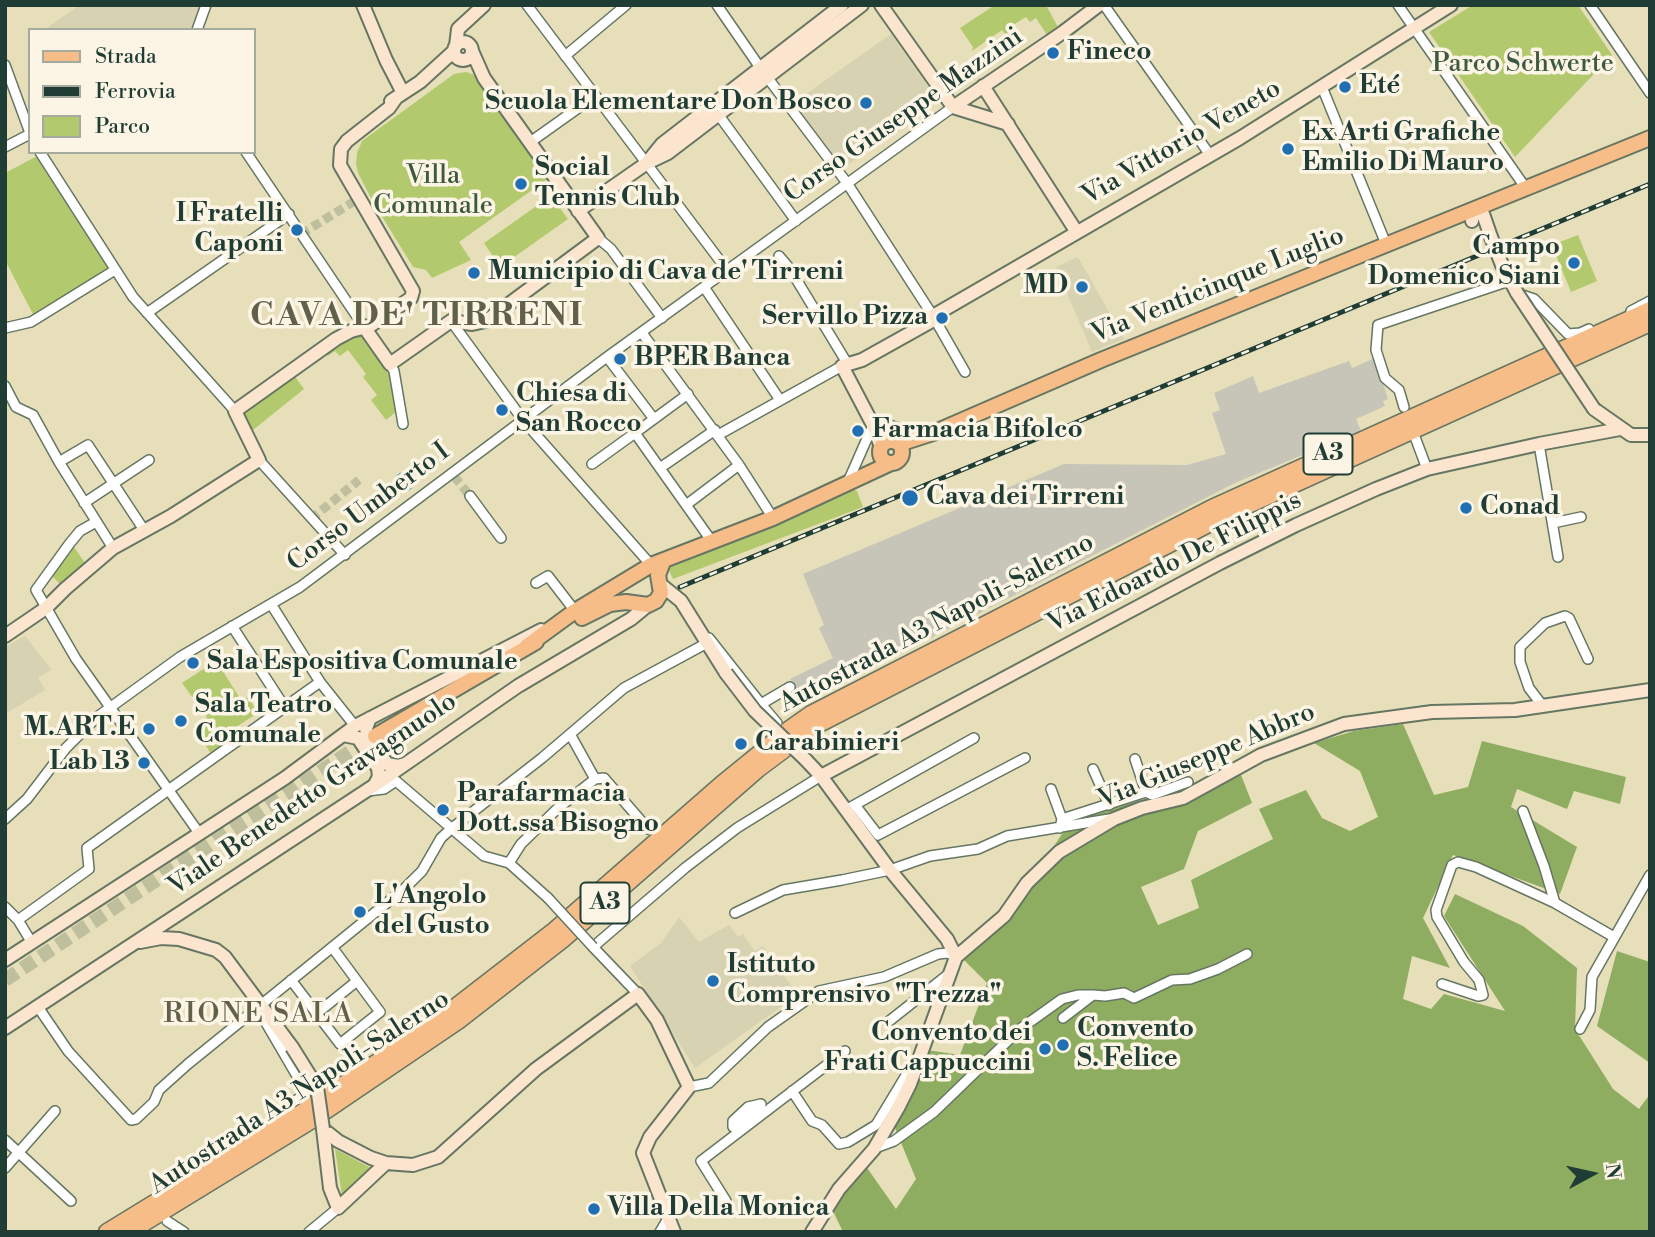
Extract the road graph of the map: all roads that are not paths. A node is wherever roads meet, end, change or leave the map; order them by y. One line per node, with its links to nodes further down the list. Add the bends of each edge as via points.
1 (206, 5): 14 (street)
2 (363, 5): 23 (street)
3 (484, 5): 16 (street, via 458,29)
4 (527, 5): 17 (street)
5 (626, 5): 17 (street)
6 (842, 5): 19 (street)
7 (862, 5): 19 (street)
8 (881, 5): 25 (street)
9 (1102, 5): 21 (street, Corso Giuseppe Mazzini); 36 (street)
10 (1398, 5): 15 (street)
11 (1451, 5): 15 (street, Via Vittorio Veneto)
12 (1590, 5): 22 (street)
13 (720, 6): 19 (street)
14 (198, 28)
15 (1415, 30): 20 (street, Via Vittorio Veneto); 39 (street)
16 (461, 54): 23 (street, via 437,66); 32 (street, via 484,78)
17 (565, 56): 24 (street)
18 (5, 65): 29 (street)
19 (765, 74): 26 (street); 38 (street)
20 (1322, 87): 36 (street, Via Vittorio Veneto); 49 (street)
21 (979, 89): 25 (street, Corso Giuseppe Mazzini); 27 (street, via 971,100); 28 (street)
22 (1650, 93)
23 (400, 96): 63 (street, via 342,137 334,157 339,177 406,288 405,296); 63 (street, via 341,149 340,164 351,188 413,291 411,298)
24 (595, 96): 32 (street); 37 (street)
25 (953, 107): 27 (street); 38 (street, Corso Giuseppe Mazzini)
26 (716, 111): 37 (street, via 668,153); 44 (street)
27 (978, 114): 28 (street)
28 (1008, 124): 45 (street)
29 (28, 128)
30 (28, 135): 33 (street)
31 (1650, 138): 39 (main road, Via Venticinque Luglio)
32 (529, 143): 41 (street)
33 (5, 147)
34 (41, 154): 51 (street)
35 (247, 154): 42 (street)
36 (1210, 156): 45 (street, Via Vittorio Veneto)
37 (647, 163): 41 (street); 52 (street)
38 (847, 183): 44 (street, Corso Giuseppe Mazzini); 59 (street)
39 (1525, 187): 40 (main road, Via Venticinque Luglio)
40 (1503, 196): 43 (main road, Via Venticinque Luglio); 46 (street, via 1493,208)
41 (578, 211): 47 (street)
42 (289, 215): 58 (street); 63 (street)
43 (1468, 215): 46 (street); 49 (main road, Via Venticinque Luglio)
44 (796, 221): 48 (street, Corso Giuseppe Mazzini)
45 (1076, 231): 59 (street, Via Vittorio Veneto)
46 (1489, 234): 53 (street, bridge)
47 (598, 238): 60 (street); 61 (street, via 486,321)
48 (770, 241): 52 (street, Corso Umberto I)
49 (1386, 244): 85 (main road, Via Venticinque Luglio)
50 (779, 256): 68 (street)
51 (115, 270): 58 (street); 64 (street, via 31,322)
52 (727, 270): 54 (street, Corso Umberto I)
53 (1509, 281): 55 (street); 73 (street, via 1378,325 1376,350 1385,379 1399,390)
54 (704, 287): 60 (street, Corso Umberto I); 72 (street)
55 (1517, 293): 56 (street, via 1534,299 1568,334 1580,333); 74 (street, bridge)
56 (1650, 301)
57 (1650, 310): 209 (highway, Autostrada A3 Napoli-Salerno / A3, via 1212,508 811,714 722,784 555,930 447,1014 306,1110)
58 (147, 313): 75 (street)
59 (933, 316): 68 (street, Via Vittorio Veneto, via 930,322 862,360); 69 (street)
60 (662, 318): 65 (street, Corso Umberto I)
61 (451, 321): 67 (street); 77 (street)
62 (1650, 323): 210 (highway, Autostrada A3 Napoli-Salerno / A3, via 1259,499 817,725 758,769 562,940 458,1021 312,1120)
63 (364, 327): 67 (street); 75 (street, via 336,339)
64 (5, 328)
65 (642, 333): 66 (street, Corso Umberto I); 71 (street)
66 (607, 357): 76 (street); 77 (street, Corso Umberto I)
67 (390, 364): 79 (street)
68 (844, 365): 72 (street); 78 (street)
69 (965, 372)
70 (5, 386): 91 (street, via 16,407 33,415)
71 (688, 394): 76 (street); 82 (street)
72 (780, 400): 82 (street)
73 (1404, 407)
74 (1594, 409): 80 (street); 83 (street)
75 (235, 411): 90 (street)
76 (654, 419): 81 (street)
77 (523, 420): 109 (street, Corso Umberto I); 111 (street)
78 (875, 423): 85 (street); 88 (street); 96 (street)
79 (403, 424)
80 (1620, 429): 83 (street, Via Edoardo De Filippis); 84 (street, Via Edoardo De Filippis, via 1631,435)
81 (635, 433): 92 (street); 94 (street)
82 (716, 433): 93 (street); 94 (street)
83 (1595, 433): 87 (street, Via Edoardo De Filippis)
84 (1650, 435)
85 (924, 436): 88 (main road, Via Venticinque Luglio)
86 (1415, 437): 95 (street)
87 (1539, 444): 95 (street, Via Edoardo De Filippis); 104 (street)
88 (891, 451): 96 (main road, Via Venticinque Luglio, via 875,457)
89 (149, 460): 97 (street)
90 (258, 460): 105 (street); 109 (street)
91 (59, 462): 97 (street, via 88,444); 99 (street)
92 (592, 464)
93 (739, 465): 100 (street); 102 (street)
94 (660, 468): 100 (street)
95 (1427, 469): 144 (street, Via Edoardo De Filippis, via 1220,563)
96 (851, 482): 102 (main road)
97 (114, 484): 99 (street); 105 (street)
98 (470, 496): 106 (street)
99 (84, 503): 103 (street)
100 (686, 505): 107 (street)
101 (1581, 517): 104 (street)
102 (773, 518): 107 (main road)
103 (96, 522): 108 (street); 118 (street, via 69,543 36,590)
104 (1553, 523): 110 (street)
105 (144, 530): 108 (street)
106 (501, 538)
107 (713, 542): 111 (main road)
108 (113, 548): 118 (street)
109 (345, 555): 116 (street, Corso Umberto I)
110 (1558, 557)
111 (657, 563): 112 (main road); 113 (main road)
112 (636, 576): 113 (main road); 119 (main road)
113 (659, 582): 115 (street); 117 (main road, via 659,597)
114 (536, 583): 119 (street, via 548,576)
115 (681, 601): 117 (street); 121 (street)
116 (271, 604): 120 (street, Corso Umberto I); 126 (street)
117 (653, 604): 124 (main road, via 610,604); 142 (street, Viale Benedetto Gravagnuolo, via 518,687)
118 (46, 608): 122 (street); 132 (street)
119 (575, 611): 124 (main road); 133 (street)
120 (232, 626): 131 (street); 132 (street, Corso Umberto I)
121 (698, 626): 123 (street); 129 (street)
122 (5, 636)
123 (707, 643): 136 (street, via 624,688); 144 (street, bridge, via 755,711)
124 (527, 646): 138 (main road)
125 (1588, 659): 130 (street, via 1564,616 1545,623 1520,647 1529,688)
126 (320, 682): 131 (street); 135 (street)
127 (790, 687): 129 (street)
128 (1650, 690): 130 (street, Via Giuseppe Abbro)
129 (761, 704): 134 (street)
130 (1542, 705): 155 (street, Via Giuseppe Abbro, via 1432,712 1344,724 1261,755 1183,798)
131 (284, 706): 149 (street)
132 (109, 708): 149 (street); 154 (street, Corso Umberto I, via 66,748 27,799)
133 (370, 718): 135 (street); 142 (street, via 367,736 387,764)
134 (777, 723)
135 (355, 726): 137 (street)
136 (570, 734): 145 (street); 157 (street)
137 (343, 735): 147 (street, via 358,738 378,768 379,776); 159 (street)
138 (375, 736)
139 (974, 738): 152 (street)
140 (1025, 758): 152 (street, via 878,835)
141 (1135, 759): 150 (street)
142 (406, 764): 147 (street, Viale Benedetto Gravagnuolo)
143 (1093, 769): 151 (street)
144 (821, 776): 152 (street); 173 (street, via 737,828)
145 (595, 779): 158 (street, via 604,778); 160 (street, via 521,844)
146 (1188, 782): 150 (street)
147 (370, 789): 157 (street, via 384,789 396,781); 166 (street, Viale Benedetto Gravagnuolo)
148 (1051, 789): 156 (street)
149 (169, 791): 159 (street); 167 (street, via 87,848 89,869)
150 (1146, 792): 151 (street)
151 (1109, 805): 156 (street)
152 (850, 808): 161 (street)
153 (1523, 811): 163 (street)
154 (5, 819)
155 (1114, 819): 156 (street); 175 (street, Via Giuseppe Abbro, via 1059,852 1027,883 1004,916)
156 (1061, 823): 161 (street)
157 (452, 828): 160 (street, via 484,856); 172 (street, via 413,880)
158 (648, 830)
159 (199, 833): 170 (street)
160 (509, 863): 173 (street, bridge)
161 (890, 870): 165 (street, via 783,890); 175 (street, via 947,939)
162 (1650, 875): 168 (street)
163 (1555, 903): 168 (street); 180 (street, via 1476,867 1452,865 1437,917 1479,980 1483,995)
164 (5, 907): 167 (street)
165 (735, 914)
166 (174, 915): 169 (street, via 172,928); 171 (street, Viale Benedetto Gravagnuolo)
167 (18, 920): 170 (street)
168 (1614, 937): 189 (street, via 1592,977 1590,1010)
169 (179, 939): 171 (street); 183 (street, via 204,945 225,957)
170 (33, 943): 176 (street)
171 (136, 943): 184 (street, Viale Benedetto Gravagnuolo)
172 (332, 947): 178 (street); 179 (street)
173 (593, 947): 181 (street)
174 (1247, 954): 182 (street, via 1134,998 1124,993)
175 (956, 957): 177 (street); 192 (street, via 938,954 884,977 819,990 768,1027 709,1083)
176 (5, 960)
177 (953, 971): 187 (street); 191 (street)
178 (291, 980): 183 (street); 185 (street)
179 (357, 981): 185 (street); 185 (street, via 380,1012 340,1044)
180 (1442, 984)
181 (638, 994): 192 (street, via 657,1020); 200 (street, via 536,1069 438,1157 413,1165)
182 (1093, 995): 186 (street); 198 (street, via 1062,999 1020,1029 934,1112 894,1141)
183 (261, 1004): 184 (street, via 159,1090 154,1102 131,1120 68,1051); 194 (street, via 261,1016 304,1088 300,1098); 196 (street, bridge, via 317,1087)
184 (38, 1007): 188 (street, Viale Benedetto Gravagnuolo)
185 (316, 1014)
186 (1063, 1018)
187 (888, 1021)
188 (5, 1028)
189 (1580, 1029)
190 (845, 1051): 193 (street)
191 (918, 1059): 193 (street, via 876,1125 848,1142 839,1144 822,1125 811,1121); 198 (street, via 904,1096)
192 (689, 1087): 208 (street, via 643,1153)
193 (792, 1091): 204 (street, via 763,1108 701,1161)
194 (287, 1105)
195 (55, 1111): 199 (street)
196 (323, 1129): 200 (street); 202 (street)
197 (5, 1140): 199 (street)
198 (874, 1149): 214 (street, via 839,1189)
199 (18, 1153): 201 (street); 203 (street)
200 (386, 1163): 205 (street)
201 (5, 1168)
202 (330, 1188): 205 (street); 206 (street)
203 (71, 1201)
204 (726, 1201)
205 (338, 1208): 206 (street)
206 (326, 1216): 212 (street)
207 (167, 1221): 211 (street)
208 (670, 1226): 213 (street)
209 (107, 1232)
210 (129, 1232)
211 (184, 1232)
212 (309, 1232)
213 (660, 1232)
214 (812, 1232)

